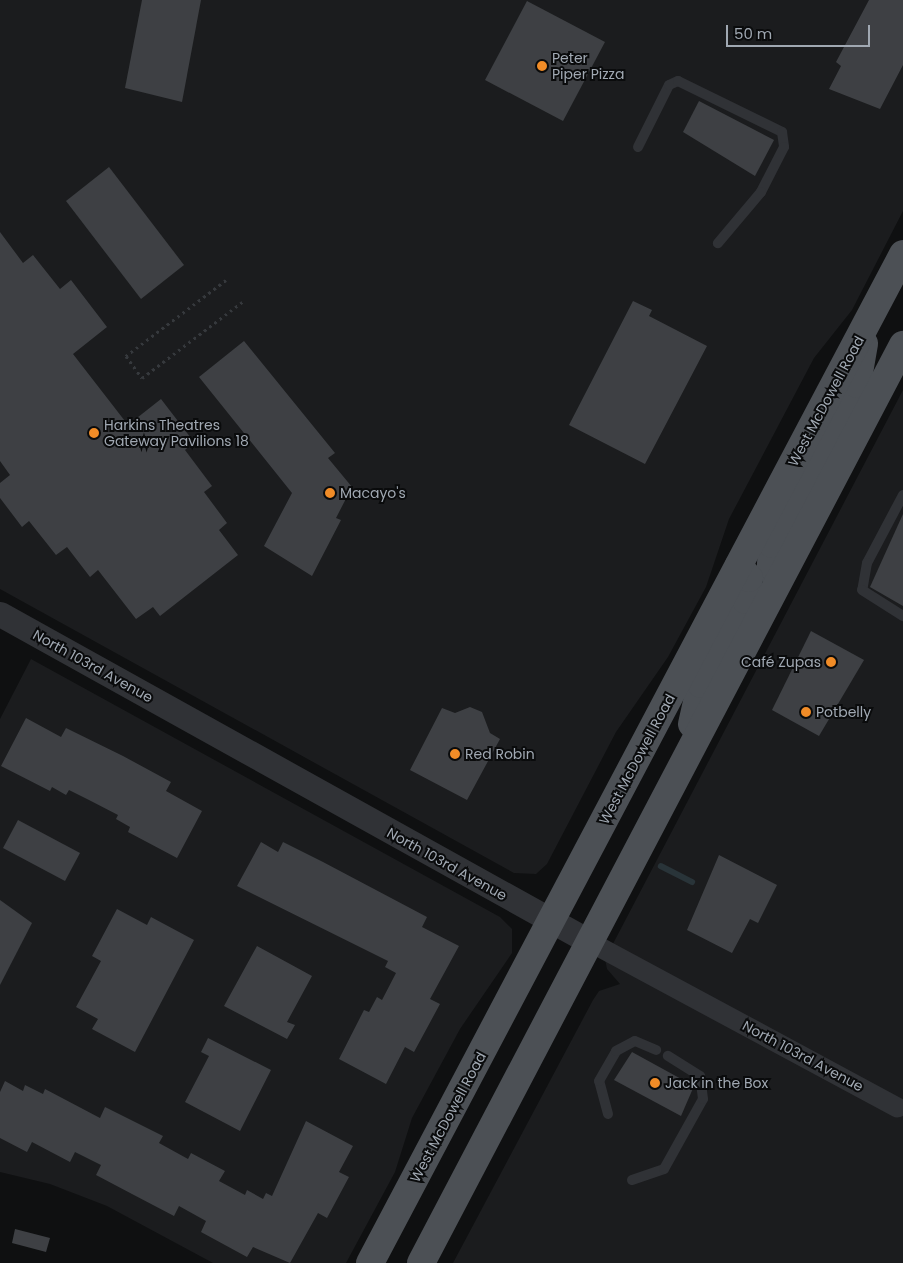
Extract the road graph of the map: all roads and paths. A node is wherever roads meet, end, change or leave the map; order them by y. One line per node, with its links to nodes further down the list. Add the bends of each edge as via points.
1 (638, 147): 2 (lane, via 670,85 678,81 782,132 784,147 761,192)
2 (718, 243)
3 (903, 254): 6 (main road, West McDowell Road)
4 (226, 280): 5 (path, via 126,356 142,378)
5 (242, 302)
6 (868, 320): 9 (main road, West McDowell Road); 10 (main road, via 857,384 772,544 771,566)
7 (903, 345): 10 (main road)
8 (903, 495): 12 (lane, via 867,563 862,590)
9 (739, 566): 13 (main road, via 749,578 746,600 701,684); 14 (main road, West McDowell Road)
10 (778, 581): 13 (main road)
11 (0, 614): 14 (street, North 103rd Avenue)
12 (903, 616)
13 (683, 764): 15 (main road)
14 (552, 922): 15 (street, North 103rd Avenue); 21 (main road, West McDowell Road)
15 (590, 942): 18 (street, North 103rd Avenue); 22 (main road)
16 (656, 1050): 19 (lane, via 635,1041 616,1051 599,1081)
17 (668, 1056): 20 (lane, via 700,1076 703,1099 664,1169)
18 (897, 1107)
19 (608, 1114)
20 (632, 1180)
21 (370, 1263)
22 (421, 1263)

